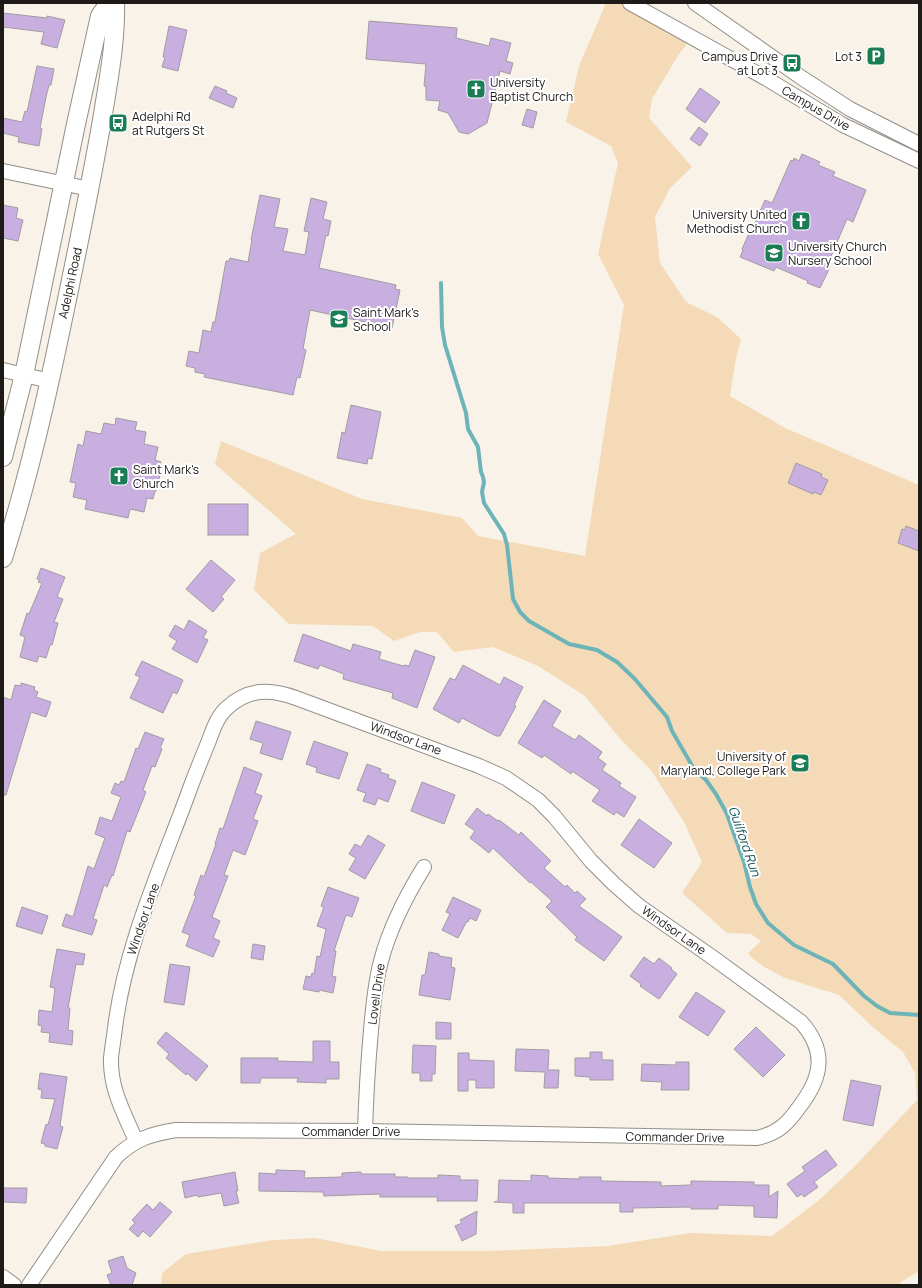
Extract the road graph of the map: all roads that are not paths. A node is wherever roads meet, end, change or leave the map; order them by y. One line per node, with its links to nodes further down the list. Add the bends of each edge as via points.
1 (109, 3): 8 (main road, via 100,16)
2 (115, 3): 9 (main road, Adelphi Road, via 110,77)
3 (630, 3): 6 (street, Campus Drive, via 760,75 843,125)
4 (695, 3): 5 (street, Campus Drive, via 850,109)
5 (919, 144)
6 (919, 161)
7 (3, 171): 8 (street)
8 (64, 184): 9 (street); 11 (main road)
9 (90, 189): 12 (main road, Adelphi Road)
10 (3, 370): 11 (street)
11 (24, 375): 12 (street); 13 (main road)
12 (50, 381): 14 (main road, Adelphi Road)
13 (3, 457)
14 (3, 558)
15 (424, 867): 16 (street, Lovell Drive, via 401,907 380,961 372,1008)
16 (365, 1131): 17 (street, Commander Drive); 18 (street, Commander Drive, via 176,1130)
17 (749, 1138): 18 (street, Windsor Lane, via 771,1134 784,1125 812,1089 818,1073 819,1057 811,1036 801,1022 639,906 591,861 547,808 520,786 479,766 296,698 270,691 253,693 241,698 229,705 218,719 132,949 117,1012 111,1058 116,1095)
18 (136, 1141): 21 (street, Commander Drive, via 116,1157)
19 (3, 1276): 20 (street)
20 (14, 1285)
21 (29, 1285)

